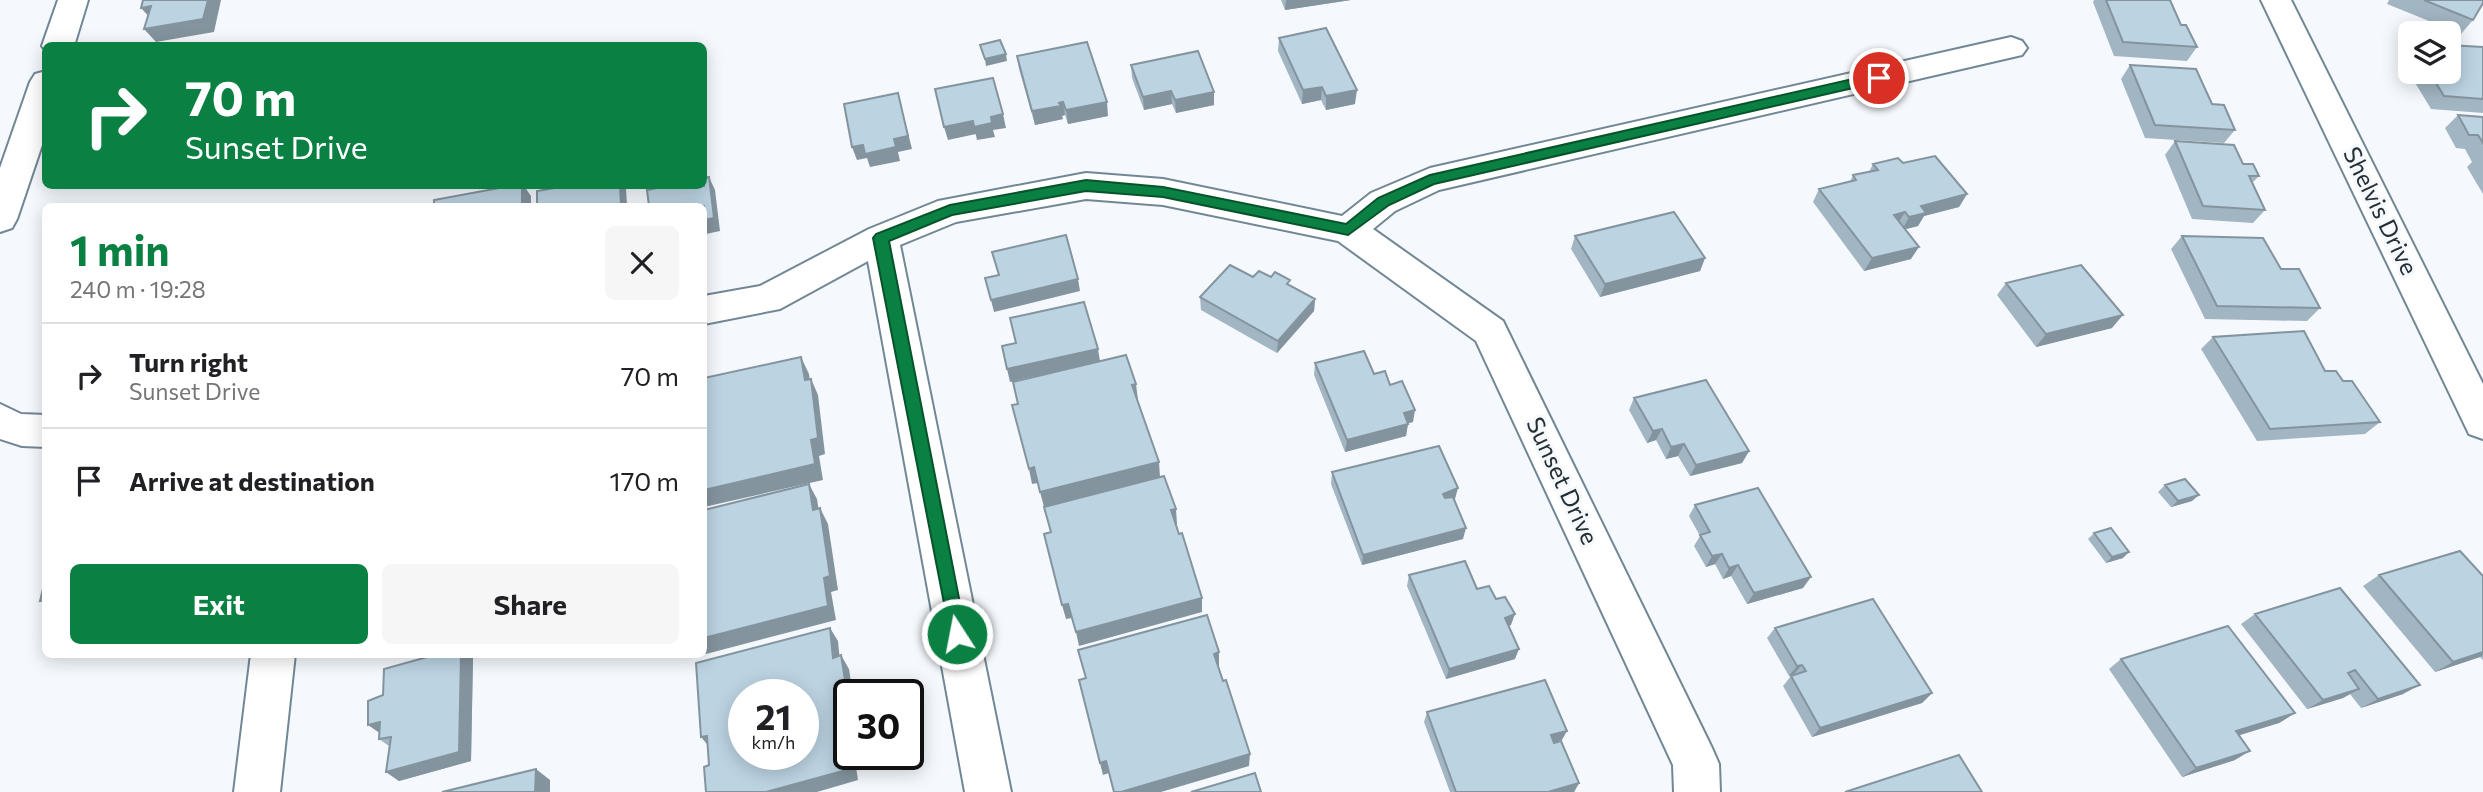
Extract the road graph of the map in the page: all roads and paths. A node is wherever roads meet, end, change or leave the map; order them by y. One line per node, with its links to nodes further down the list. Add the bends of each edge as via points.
1 (73, 0): 3 (street)
2 (2276, 0): 11 (street, Shelvis Drive)
3 (59, 42)
4 (2011, 48): 7 (street, via 1430,180 1384,202)
5 (42, 94): 6 (street)
6 (0, 219)
7 (1348, 230): 8 (street, Sunset Drive, via 1163,192 1086,186 950,210); 16 (street, Sunset Drive, via 1490,331 1696,764)
8 (881, 238): 9 (street, Sunset Drive, via 767,299); 15 (street)
9 (707, 309)
10 (0, 420): 12 (street, via 30,432)
11 (2483, 423)
12 (42, 431)
13 (273, 658): 14 (street)
14 (257, 792)
15 (988, 792)
16 (1697, 792)

